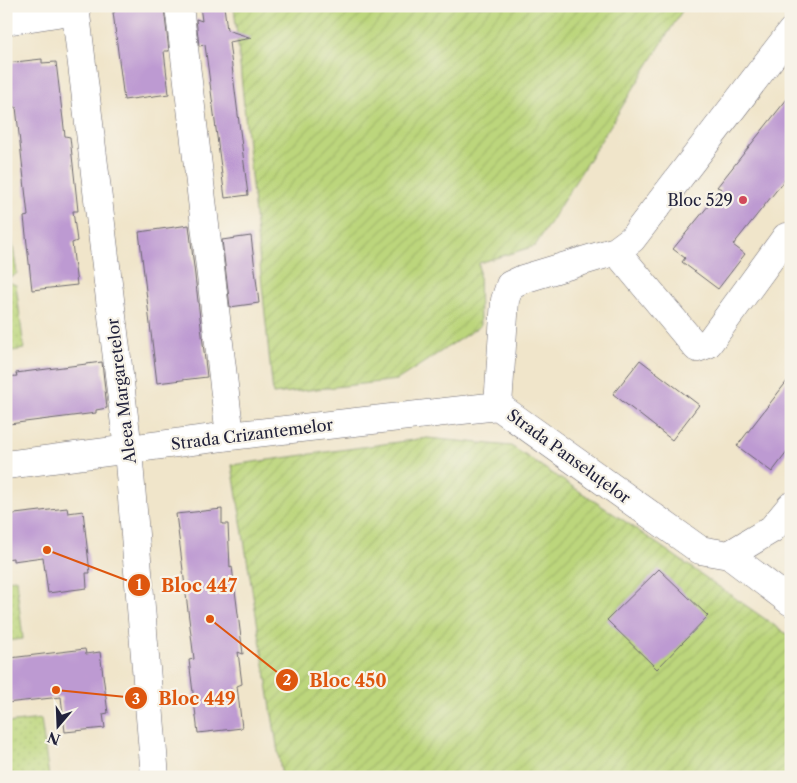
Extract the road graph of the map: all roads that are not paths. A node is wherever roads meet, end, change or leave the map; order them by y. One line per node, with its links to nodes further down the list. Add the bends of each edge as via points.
1 (179, 6): 8 (street)
2 (75, 8): 3 (street); 9 (street, Aleea Margaretelor)
3 (6, 21)
4 (791, 32): 6 (street, Strada Panseluțelor, via 632,239)
5 (786, 237): 6 (street, via 708,344 697,348)
6 (616, 251): 7 (street, Strada Panseluțelor, via 523,279 510,286 505,300)
7 (498, 406): 8 (street, Strada Crizantemelor); 12 (street, Strada Panseluțelor, via 700,550)
8 (230, 436): 9 (street, Strada Crizantemelor)
9 (128, 450): 10 (street, Strada Crizantemelor); 14 (street, Aleea Margaretelor)
10 (6, 465)
11 (791, 506): 12 (street, via 772,529)
12 (730, 555): 13 (street)
13 (791, 602)
14 (155, 777)

